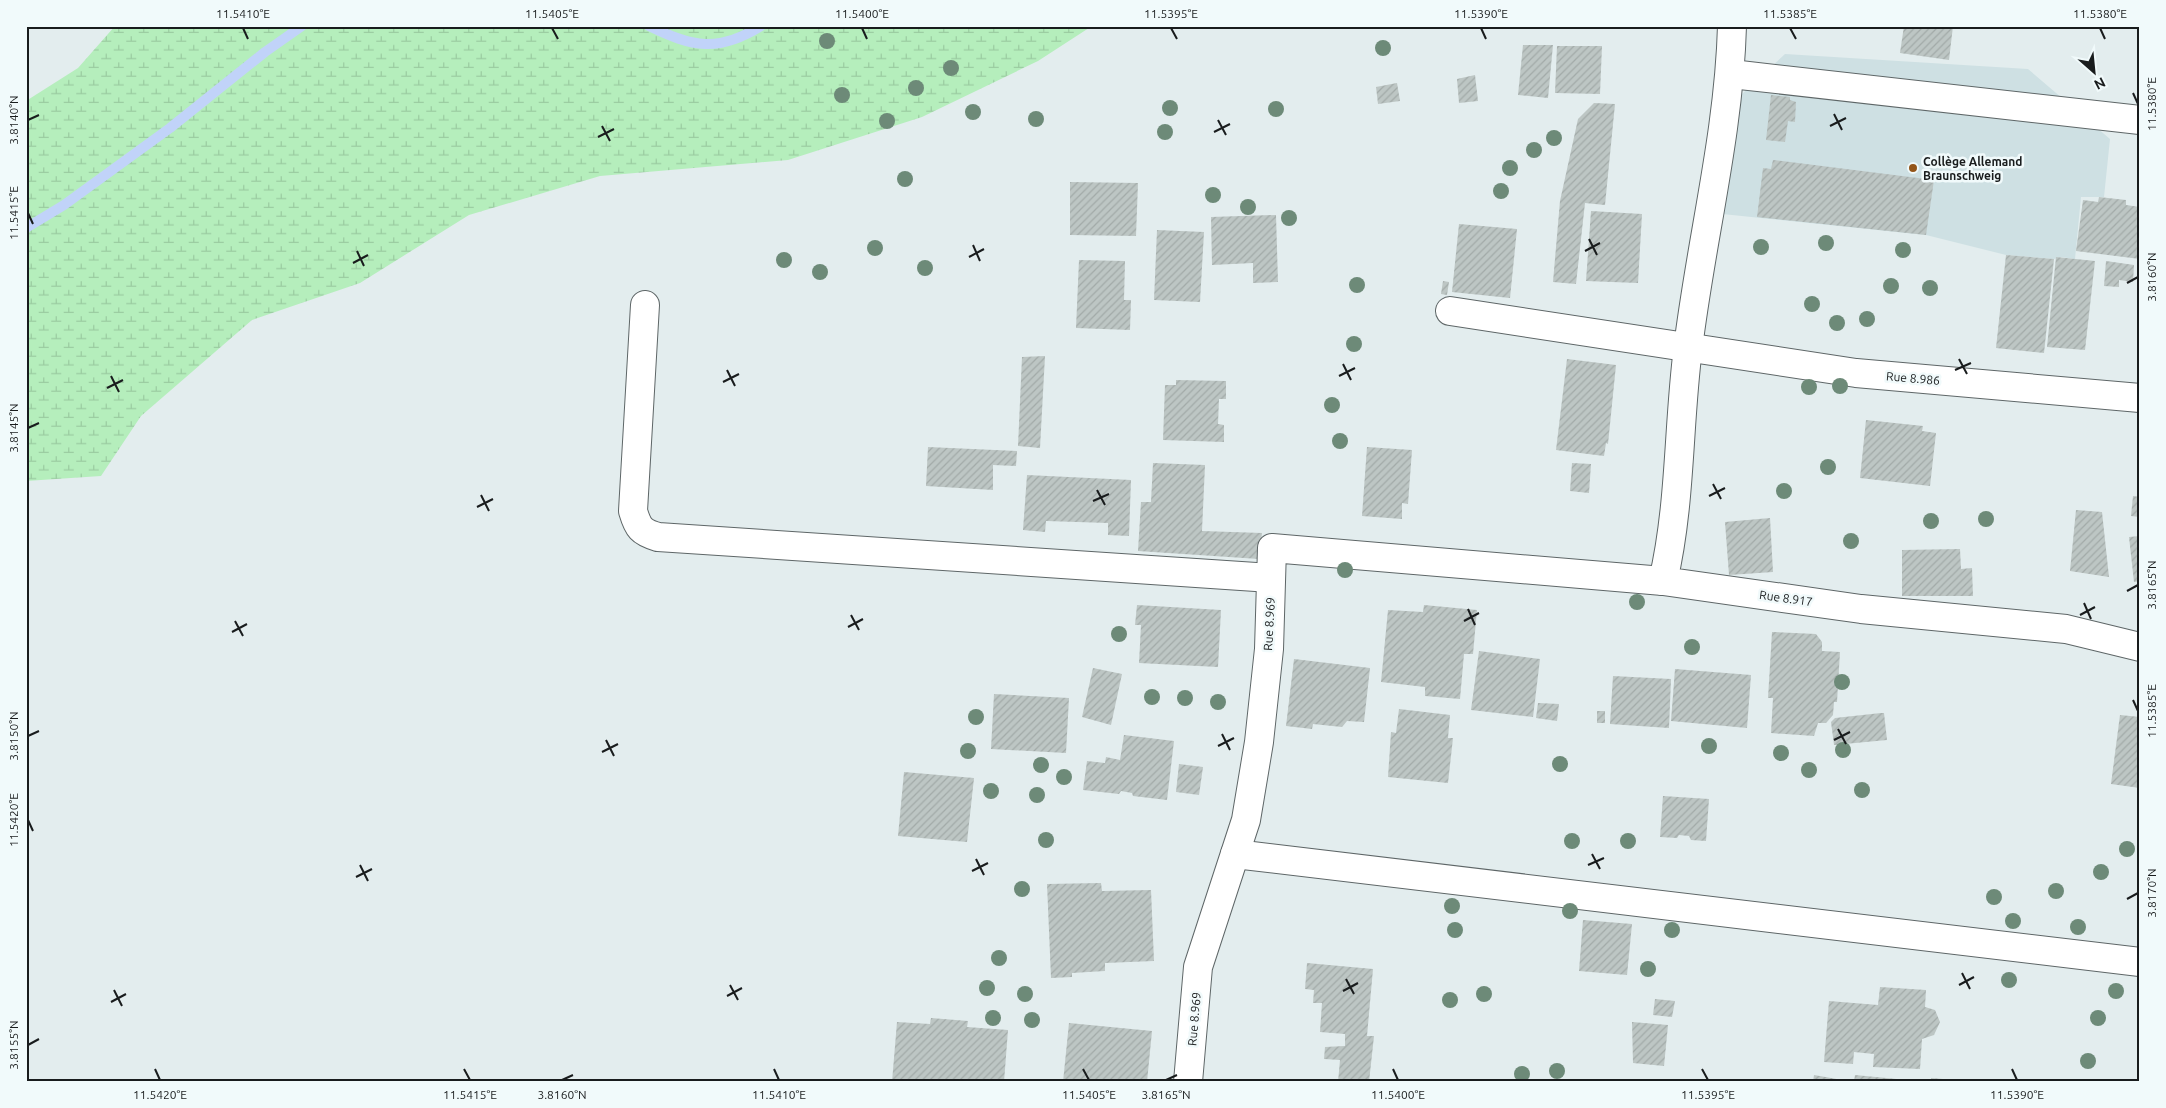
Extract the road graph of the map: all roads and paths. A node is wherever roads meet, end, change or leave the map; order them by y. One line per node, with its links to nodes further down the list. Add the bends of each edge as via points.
1 (1732, 26): 2 (street)
2 (1731, 74): 3 (street); 6 (street)
3 (2140, 120)
4 (645, 305): 8 (street, via 632,511 645,533)
5 (1450, 311): 6 (street, Rue 8.986)
6 (1688, 348): 7 (street, Rue 8.986, via 1856,373); 9 (street, via 1673,536)
7 (2140, 398)
8 (1271, 578): 9 (street, Rue 8.969, via 1272,548); 11 (street, Rue 8.969, via 1269,649 1259,742 1246,820)
9 (1664, 581): 10 (street, Rue 8.917, via 1861,609 2066,629)
10 (2140, 647)
11 (1235, 854): 12 (street); 13 (street, Rue 8.969, via 1198,967)
12 (2140, 962)
13 (1188, 1082)

